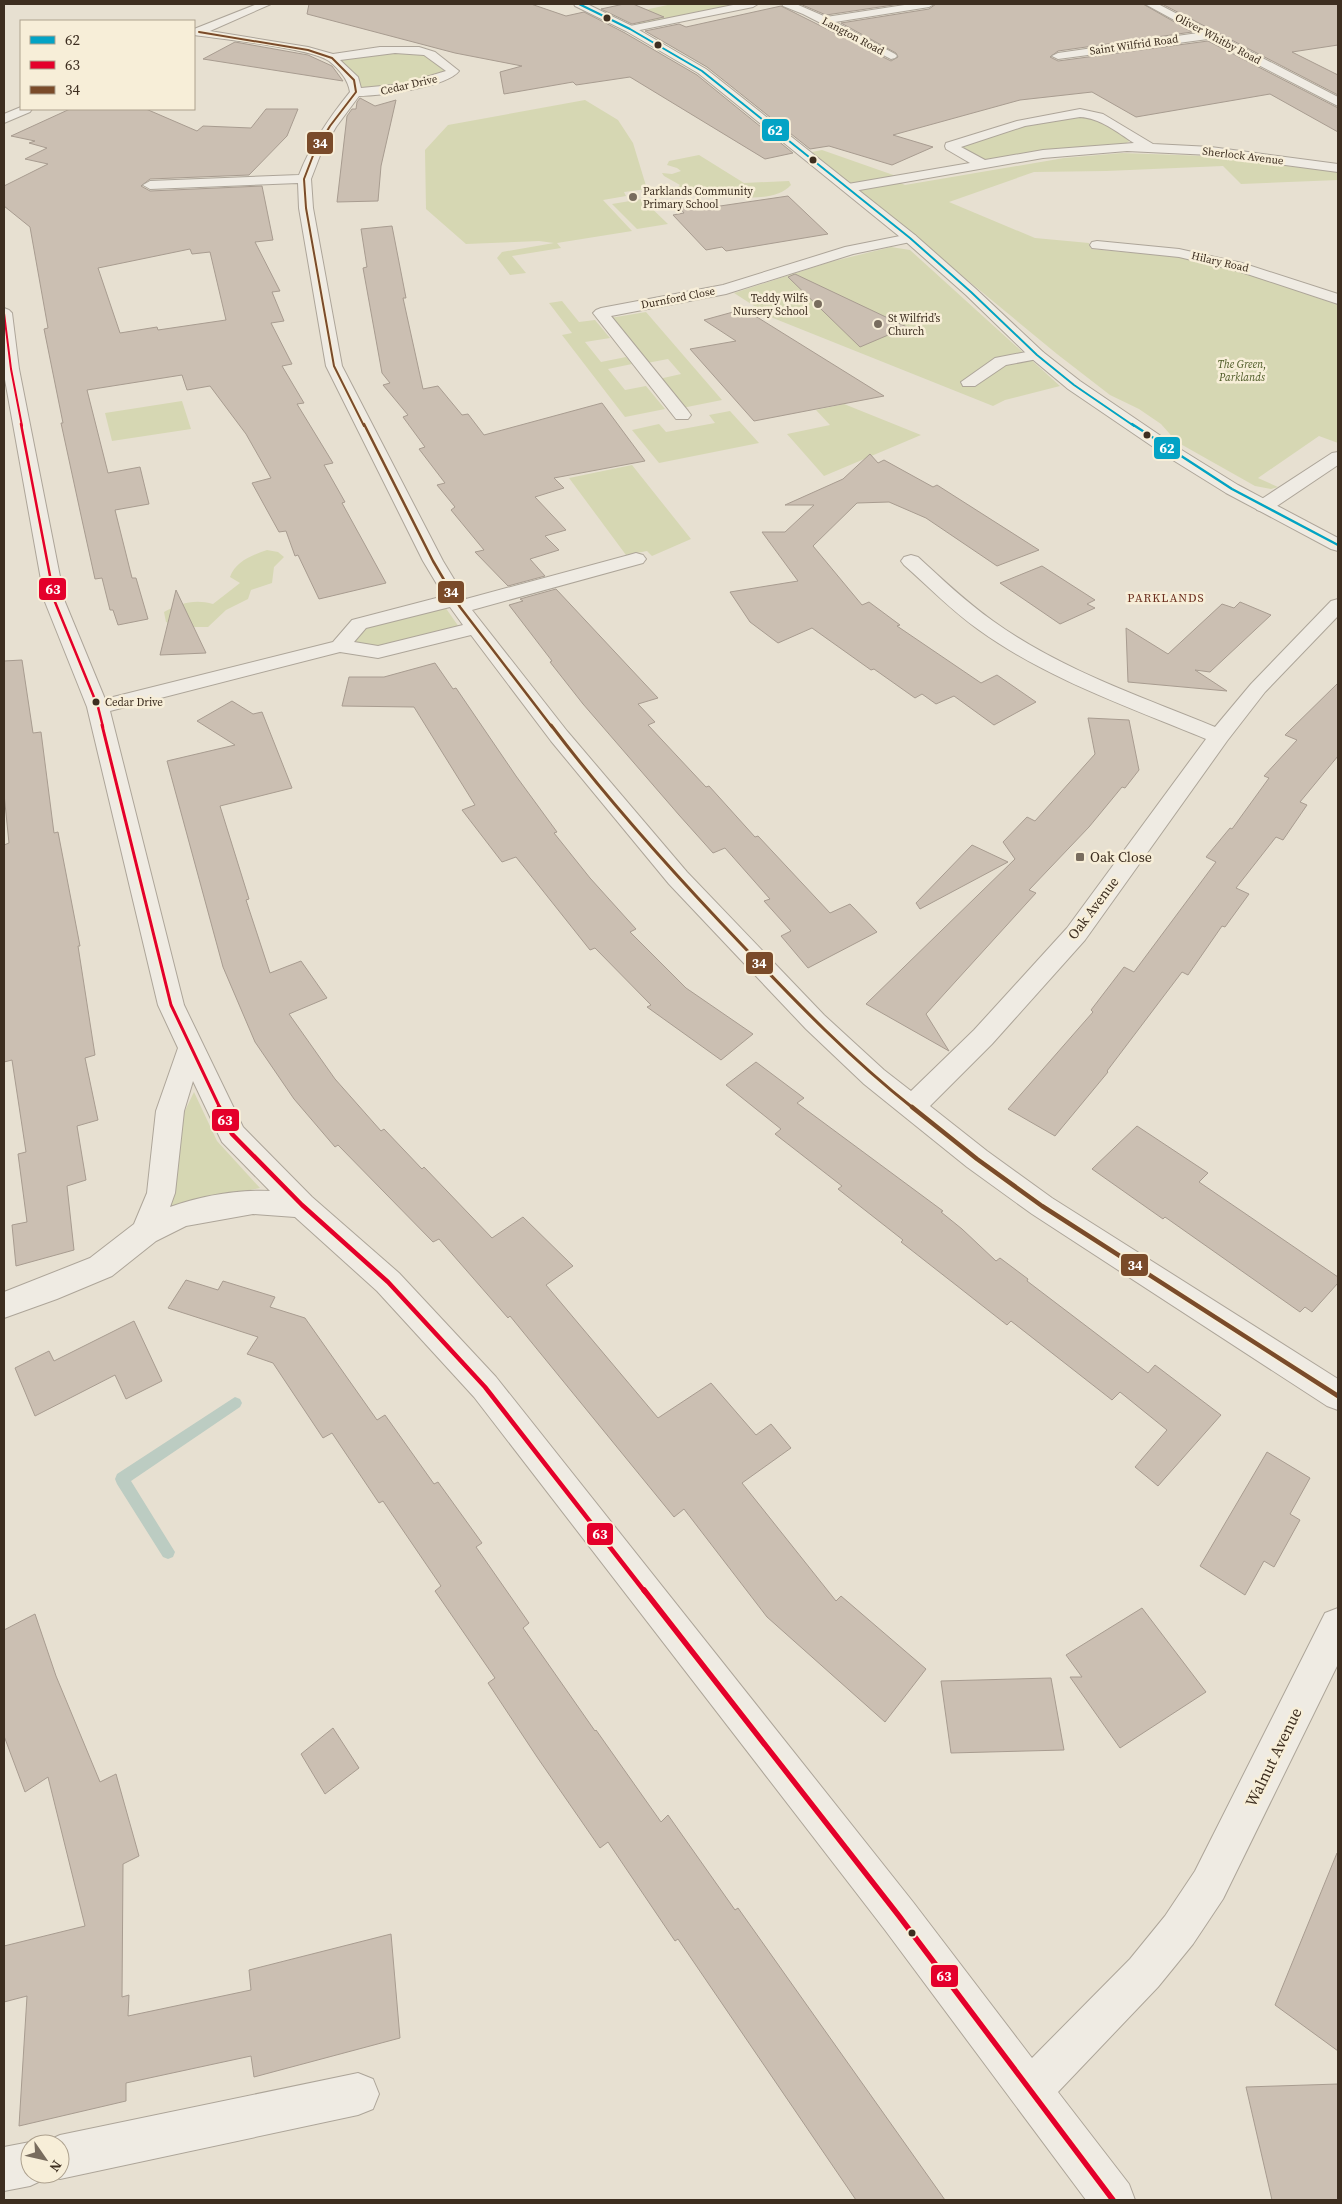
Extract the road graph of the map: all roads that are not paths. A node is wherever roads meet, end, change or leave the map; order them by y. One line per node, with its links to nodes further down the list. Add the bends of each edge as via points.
1 (266, 4): 9 (street)
2 (579, 4): 8 (street)
3 (753, 4): 8 (street)
4 (787, 4): 7 (street, Langton Road)
5 (929, 4): 7 (street)
6 (1150, 4): 10 (street, Oliver Whitby Road)
7 (824, 21): 12 (street, Langton Road)
8 (630, 29): 23 (street, via 702,71)
9 (196, 33): 13 (street, via 308,50)
10 (1210, 35): 11 (street, Saint Wilfrid Road); 15 (street, Oliver Whitby Road)
11 (1058, 55)
12 (891, 56)
13 (332, 58): 14 (street, via 354,80); 14 (street, Cedar Drive, via 360,52 416,51 428,53 453,71 449,75 393,90)
14 (356, 92): 21 (street, via 330,126)
15 (1338, 102)
16 (24, 110): 17 (street)
17 (4, 119)
18 (1148, 147): 19 (street, Sherlock Avenue, via 1067,151); 19 (street, Sherlock Avenue, via 1097,116 1072,114 1002,128 951,146); 20 (street, Sherlock Avenue, via 1211,151)
19 (984, 165): 23 (street, Sherlock Avenue)
20 (1338, 168)
21 (304, 179): 22 (street, via 178,178); 36 (street, via 306,208 334,366 433,561)
22 (150, 185)
23 (848, 188): 24 (street)
24 (910, 238): 28 (street); 30 (street, Durnford Close, via 850,250 726,289 601,312)
25 (1097, 245): 26 (street, Hilary Road, via 1179,253 1242,266)
26 (1338, 299)
27 (4, 313): 40 (street, via 13,379 55,602)
28 (1036, 354): 29 (street, via 1001,361); 32 (street, via 1074,385 1174,453)
29 (969, 382)
30 (682, 415)
31 (1338, 457): 32 (street)
32 (1264, 506): 33 (street)
33 (1338, 545)
34 (636, 559): 36 (street)
35 (911, 561): 41 (street, via 974,616 1032,655)
36 (458, 603): 38 (street); 39 (street, via 359,624)
37 (1338, 605): 41 (street, Oak Avenue, via 1258,688)
38 (476, 628): 39 (street, via 378,652); 43 (street, via 559,736 678,878 815,1022)
39 (340, 646): 40 (street)
40 (98, 707): 42 (street, via 171,1004)
41 (1219, 736): 43 (street, Oak Avenue, via 1076,934 983,1037)
42 (191, 1048): 44 (street, via 232,1134); 45 (street, via 170,1111 161,1193)
43 (911, 1108): 47 (street, via 1042,1206)
44 (302, 1205): 45 (street, via 253,1202 184,1214); 49 (street, via 388,1282 485,1386)
45 (146, 1232): 46 (street, via 101,1267)
46 (4, 1305)
47 (1338, 1396)
48 (1338, 1626): 49 (street, Walnut Avenue, via 1210,1885 1144,1973)
49 (1031, 2090): 54 (street)
50 (358, 2094): 51 (street)
51 (70, 2155)
52 (20, 2166): 53 (street)
53 (4, 2169)
54 (1113, 2200)

